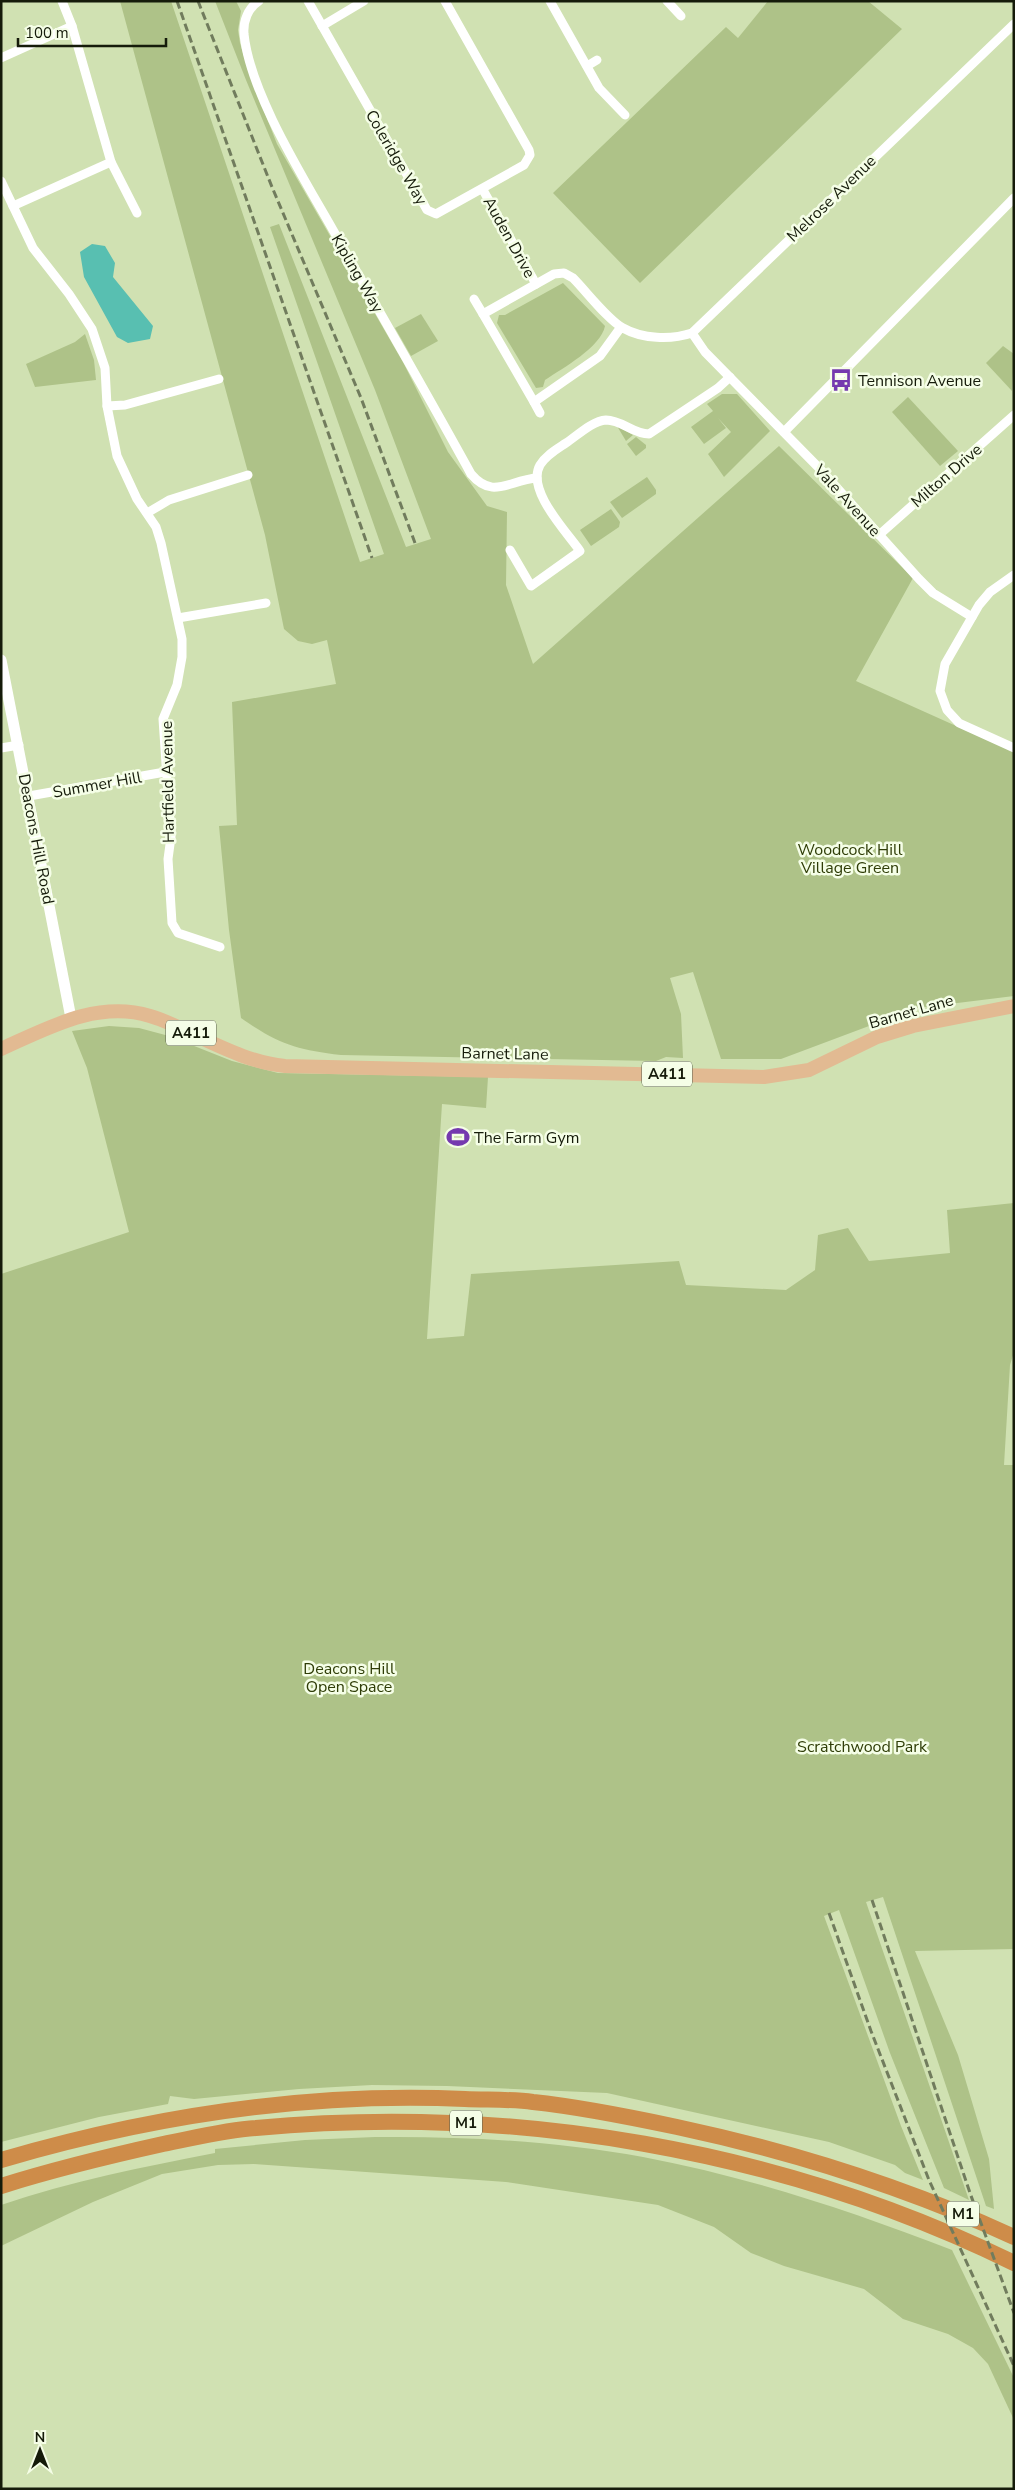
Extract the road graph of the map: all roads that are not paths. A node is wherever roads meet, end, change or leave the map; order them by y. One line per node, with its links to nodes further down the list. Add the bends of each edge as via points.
1 (62, 1): 10 (street)
2 (259, 1): 35 (street, Kipling Way, via 247,14 244,35 253,71 271,116 471,474 478,483 494,489)
3 (308, 1): 11 (street, Coleridge Way)
4 (364, 1): 11 (street)
5 (445, 1): 18 (street, Coleridge Way, via 529,150 530,156 524,165)
6 (550, 1): 14 (street)
7 (667, 1): 8 (street)
8 (681, 16)
9 (1014, 24): 26 (street, Melrose Avenue)
10 (72, 26): 12 (street); 16 (street)
11 (322, 26): 18 (street, Coleridge Way, via 427,210 439,213)
12 (1, 58)
13 (597, 60): 14 (street)
14 (587, 66): 15 (street, via 599,88)
15 (625, 115)
16 (111, 162): 20 (street); 21 (street)
17 (1, 181): 20 (street, Hartfield Avenue)
18 (483, 190): 22 (street, Auden Drive)
19 (1014, 198): 33 (street)
20 (13, 206): 30 (street, Hartfield Avenue, via 33,248 92,329 105,368)
21 (137, 214)
22 (536, 284): 24 (street); 25 (street, via 554,274 564,273 573,278)
23 (474, 299): 24 (street)
24 (483, 314): 29 (street)
25 (621, 327): 26 (street, via 652,336 675,337); 29 (street, via 600,356)
26 (692, 333): 27 (street, via 705,352)
27 (730, 376): 33 (street, Vale Avenue); 35 (street, via 718,388 649,434 638,433 617,422 597,421 545,458 539,466)
28 (219, 380): 30 (street)
29 (534, 402): 31 (street)
30 (107, 406): 36 (street, Hartfield Avenue, via 117,456)
31 (540, 413)
32 (1014, 416): 37 (street, Milton Drive)
33 (784, 432): 37 (street, Vale Avenue)
34 (248, 474): 36 (street, via 169,500)
35 (537, 478): 38 (street, via 539,494 580,551 531,586)
36 (147, 513): 42 (street, Hartfield Avenue, via 162,542)
37 (879, 535): 41 (street, Vale Avenue, via 933,593)
38 (510, 550)
39 (1014, 575): 41 (street, via 990,592)
40 (266, 603): 42 (street)
41 (972, 617): 46 (street, via 945,664 940,691 947,710 960,723)
42 (178, 618): 47 (street, Hartfield Avenue, via 182,657 177,684 163,720)
43 (1, 660): 44 (street, Deacons Hill Road)
44 (19, 745): 45 (street); 48 (street, Deacons Hill Road)
45 (1, 748)
46 (1014, 748)
47 (165, 772): 48 (street, Summer Hill); 49 (street, Hartfield Avenue, via 171,837 168,859 172,923 178,933)
48 (29, 796): 51 (street, Deacons Hill Road)
49 (220, 947)
50 (1014, 1006): 51 (main road, Barnet Lane / A411, via 913,1026 877,1037 809,1070 764,1076 285,1066 247,1058 149,1016 106,1012)
51 (71, 1018): 52 (main road, Barnet Lane / A411)
52 (1, 1050)
53 (1, 2160): 55 (highway, M1, via 115,2130 314,2101 428,2097 532,2102 625,2116 793,2154 912,2193)
54 (1, 2186): 56 (highway, M1, via 118,2154 204,2135 255,2128 408,2121 493,2123 624,2141 714,2158 833,2190 926,2223)
55 (1014, 2237)
56 (1014, 2262)

